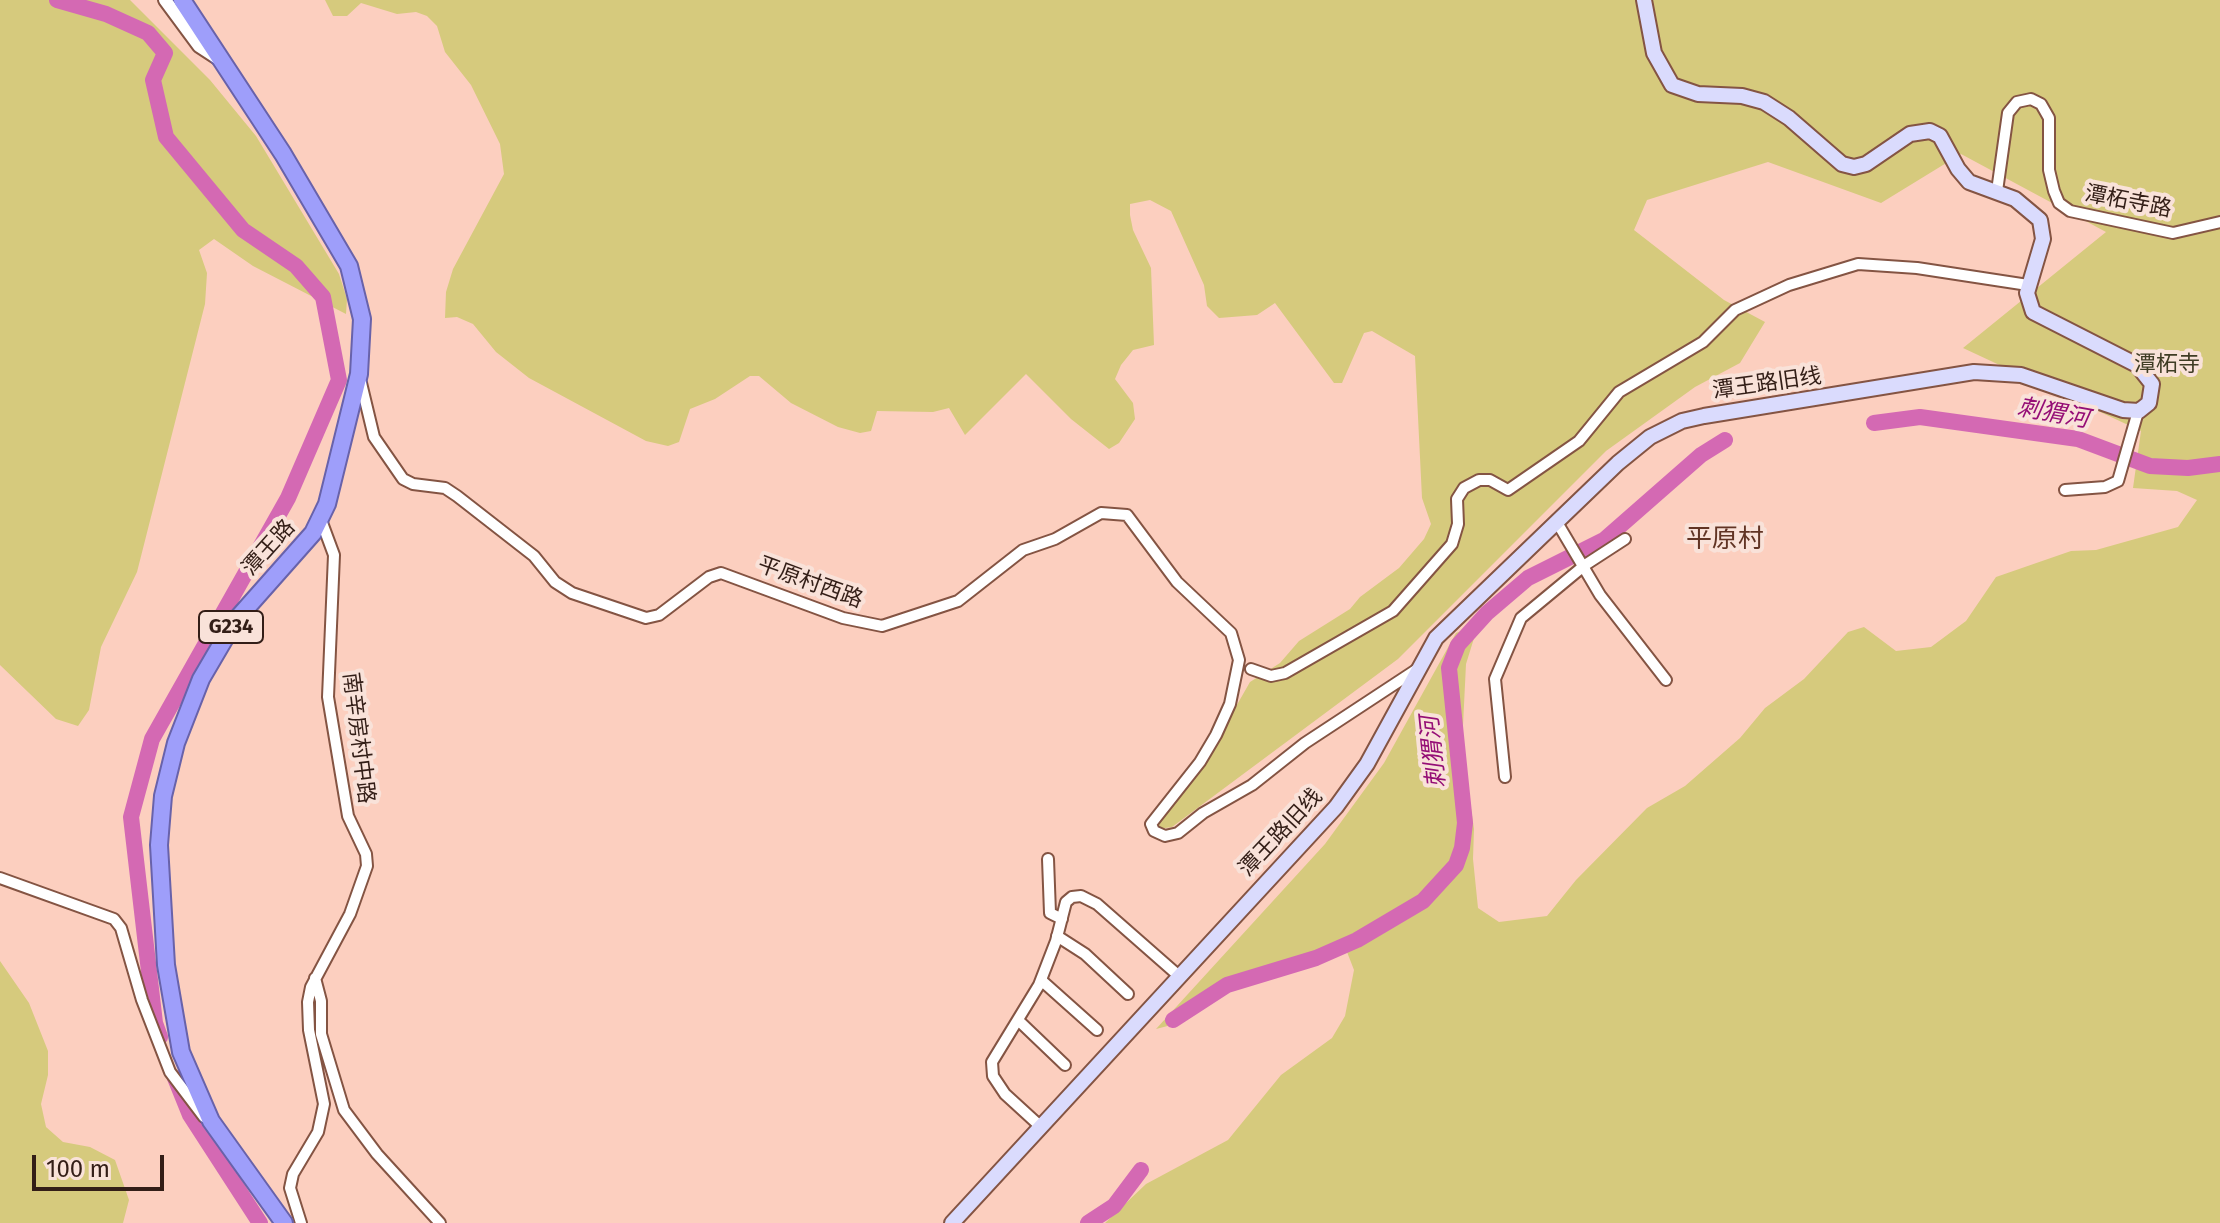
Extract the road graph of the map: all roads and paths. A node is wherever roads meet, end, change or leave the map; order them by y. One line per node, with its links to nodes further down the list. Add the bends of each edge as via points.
1 (165, 0): 4 (street, via 199,46)
2 (182, 0): 4 (highway, 潭王路 / G234)
3 (1644, 0): 5 (main road, via 1658,64 1678,89 1764,102 1848,167 1866,164 1910,134 1935,133 1969,182)
4 (222, 61): 8 (highway, 潭王路 / G234, via 349,266 362,319)
5 (1997, 191): 6 (street, 潭柘寺路, via 2008,113 2017,102 2031,99 2049,118 2049,170 2059,203 2070,211 2173,233); 7 (main road, via 2026,205 2043,227)
6 (2220, 222)
7 (2028, 285): 12 (main road, 潭王路旧线, via 2030,306 2039,316 2144,370 2152,392 2145,408 2123,410 2021,375 1974,372 1704,416 1667,427 1637,447); 15 (street, via 1858,264 1789,285 1735,310 1703,342 1619,392 1579,441 1508,490 1490,480 1464,488 1457,499 1452,544 1393,611 1285,673 1271,676)
8 (359, 374): 11 (highway, 潭王路 / G234); 16 (street, 平原村西路, via 374,437 403,479 445,488 457,496 572,593 646,618 659,615 721,573 853,621 882,626 958,601 1023,550 1101,513 1127,515 1177,582 1231,633 1239,660 1230,704 1216,735 1151,824 1165,836 1252,785)
9 (2137, 415): 10 (street, via 2118,481)
10 (2065, 490)
11 (321, 520): 24 (street, 南辛房村中路, via 334,555 328,697 348,816 367,866 350,914); 31 (highway, 潭王路 / G234, via 216,650 176,743 163,796 159,845 166,965 181,1052 211,1121)
12 (1558, 524): 14 (street); 16 (main road, 潭王路旧线, via 1449,625)
13 (1625, 539): 14 (street)
14 (1585, 565): 17 (street, via 1600,595); 18 (street, via 1521,618 1495,679)
15 (1251, 669)
16 (1416, 670): 23 (main road, 潭王路旧线, via 1351,789)
17 (1666, 680)
18 (1505, 777)
19 (1048, 859): 21 (street, via 1050,913)
20 (0, 878): 31 (street, via 114,919 170,1072)
21 (1062, 919): 22 (street); 23 (street, via 1066,902 1081,896)
22 (1057, 936): 25 (street); 26 (street)
23 (1179, 976): 30 (main road, 潭王路旧线)
24 (315, 978): 33 (street, 南辛房村中路, via 308,1002 309,1030 324,1104 312,1147 290,1188); 34 (street, via 321,1034 344,1110)
25 (1041, 980): 27 (street); 28 (street)
26 (1128, 994)
27 (1019, 1021): 29 (street); 30 (street, via 992,1062 993,1076)
28 (1097, 1030)
29 (1065, 1065)
30 (1040, 1126): 35 (main road, 潭王路旧线)
31 (227, 1144): 32 (highway, 潭王路 / G234)
32 (284, 1223)
33 (301, 1223)
34 (440, 1223)
35 (952, 1223)

